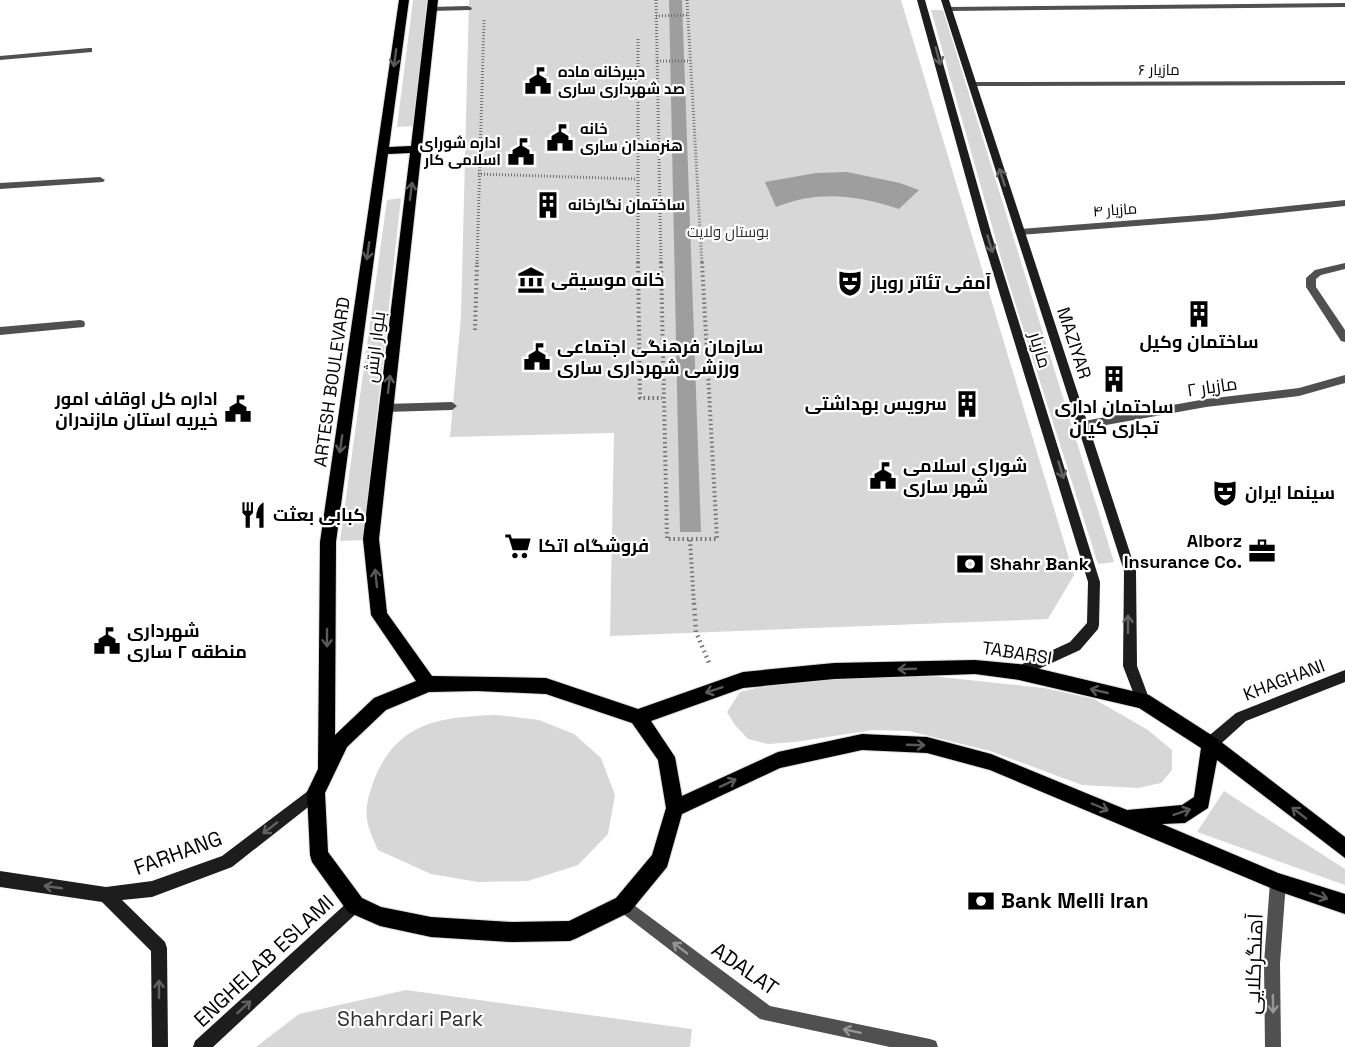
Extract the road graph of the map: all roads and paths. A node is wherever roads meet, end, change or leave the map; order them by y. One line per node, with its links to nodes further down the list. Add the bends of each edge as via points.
1 (404, 0): 20 (main road, ARTESH BOULEVARD, one-way to 20)
2 (656, 0): 11 (path)
3 (687, 0): 10 (path)
4 (921, 0): 38 (main road, مازیار, one-way to 38, via 986,233 1094,582 1093,625 1075,646)
5 (947, 4): 7 (street); 18 (main road, MAZIYAR)
6 (432, 5): 8 (street); 19 (main road, بلوار ارتش)
7 (1345, 5)
8 (468, 8)
9 (485, 11): 21 (path)
10 (688, 15): 11 (path); 16 (path)
11 (656, 16): 15 (path)
12 (638, 39): 22 (path)
13 (89, 50): 14 (street)
14 (0, 58)
15 (657, 61): 16 (path); 33 (path)
16 (690, 61): 37 (path, via 717,539)
17 (1345, 83): 18 (street, مازیار ۶)
18 (972, 84): 26 (main road, MAZIYAR, one-way to 18)
19 (416, 149): 20 (main road); 35 (main road, بلوار ارتش, one-way to 19)
20 (382, 151): 45 (main road, ARTESH BOULEVARD, one-way to 45, via 328,542)
21 (478, 174): 22 (path); 29 (path)
22 (637, 179): 33 (path, via 640,398)
23 (100, 180): 24 (street)
24 (0, 186)
25 (1345, 203): 26 (street, مازیار ۴)
26 (1020, 232): 36 (main road, MAZIYAR)
27 (1345, 266): 31 (street, via 1318,272 1311,278 1311,287)
28 (80, 324): 30 (street)
29 (475, 330)
30 (0, 331)
31 (1345, 338)
32 (1345, 380): 36 (street, مازیار ۲, via 1299,392 1206,403)
33 (662, 398): 37 (path, via 667,539)
34 (452, 406): 35 (street)
35 (386, 408): 40 (main road, بلوار ارتش, one-way to 35, via 380,615 371,538)
36 (1084, 425): 42 (main road, MAZIYAR, one-way to 36, via 1130,666 1130,571)
37 (690, 540): 41 (path, via 696,632)
38 (1019, 672): 41 (main road, TABARSI, one-way to 41, via 975,667 834,671 743,680); 42 (main road, TABARSI, one-way to 38)
39 (1345, 676): 44 (main road, KHAGHANI, via 1241,717)
40 (428, 684): 43 (main road, via 546,686); 45 (main road, via 380,704 341,741)
41 (720, 688): 43 (main road, TABARSI, one-way to 43)
42 (1143, 701): 44 (main road, TABARSI)
43 (638, 717): 47 (main road, via 666,757)
44 (1210, 744): 48 (main road, one-way to 44, via 1185,814 1202,801); 49 (main road, TABARSI, one-way to 44)
45 (326, 771): 46 (main road)
46 (316, 792): 52 (main road, FARHANG, one-way to 52, via 227,862 152,889); 54 (main road, via 319,855)
47 (675, 808): 48 (main road, one-way to 48, via 778,760 862,742 927,745 991,762); 55 (main road, via 660,860)
48 (1125, 818): 51 (main road)
49 (1345, 849)
50 (0, 879): 52 (main road, FARHANG, one-way to 50)
51 (1278, 882): 53 (main road, one-way to 53); 59 (street, آهنگرکلایی, one-way to 59, via 1272,963)
52 (106, 895): 56 (main road, one-way to 52, via 159,948)
53 (1345, 904)
54 (355, 905): 55 (main road, via 380,916 431,927 512,932 570,931); 57 (main road, ENGHELAB ESLAMI, one-way to 54)
55 (623, 905): 58 (street, ADALAT, one-way to 55, via 766,1013)
56 (160, 1047)
57 (201, 1047)
58 (930, 1047)
59 (1273, 1047)

